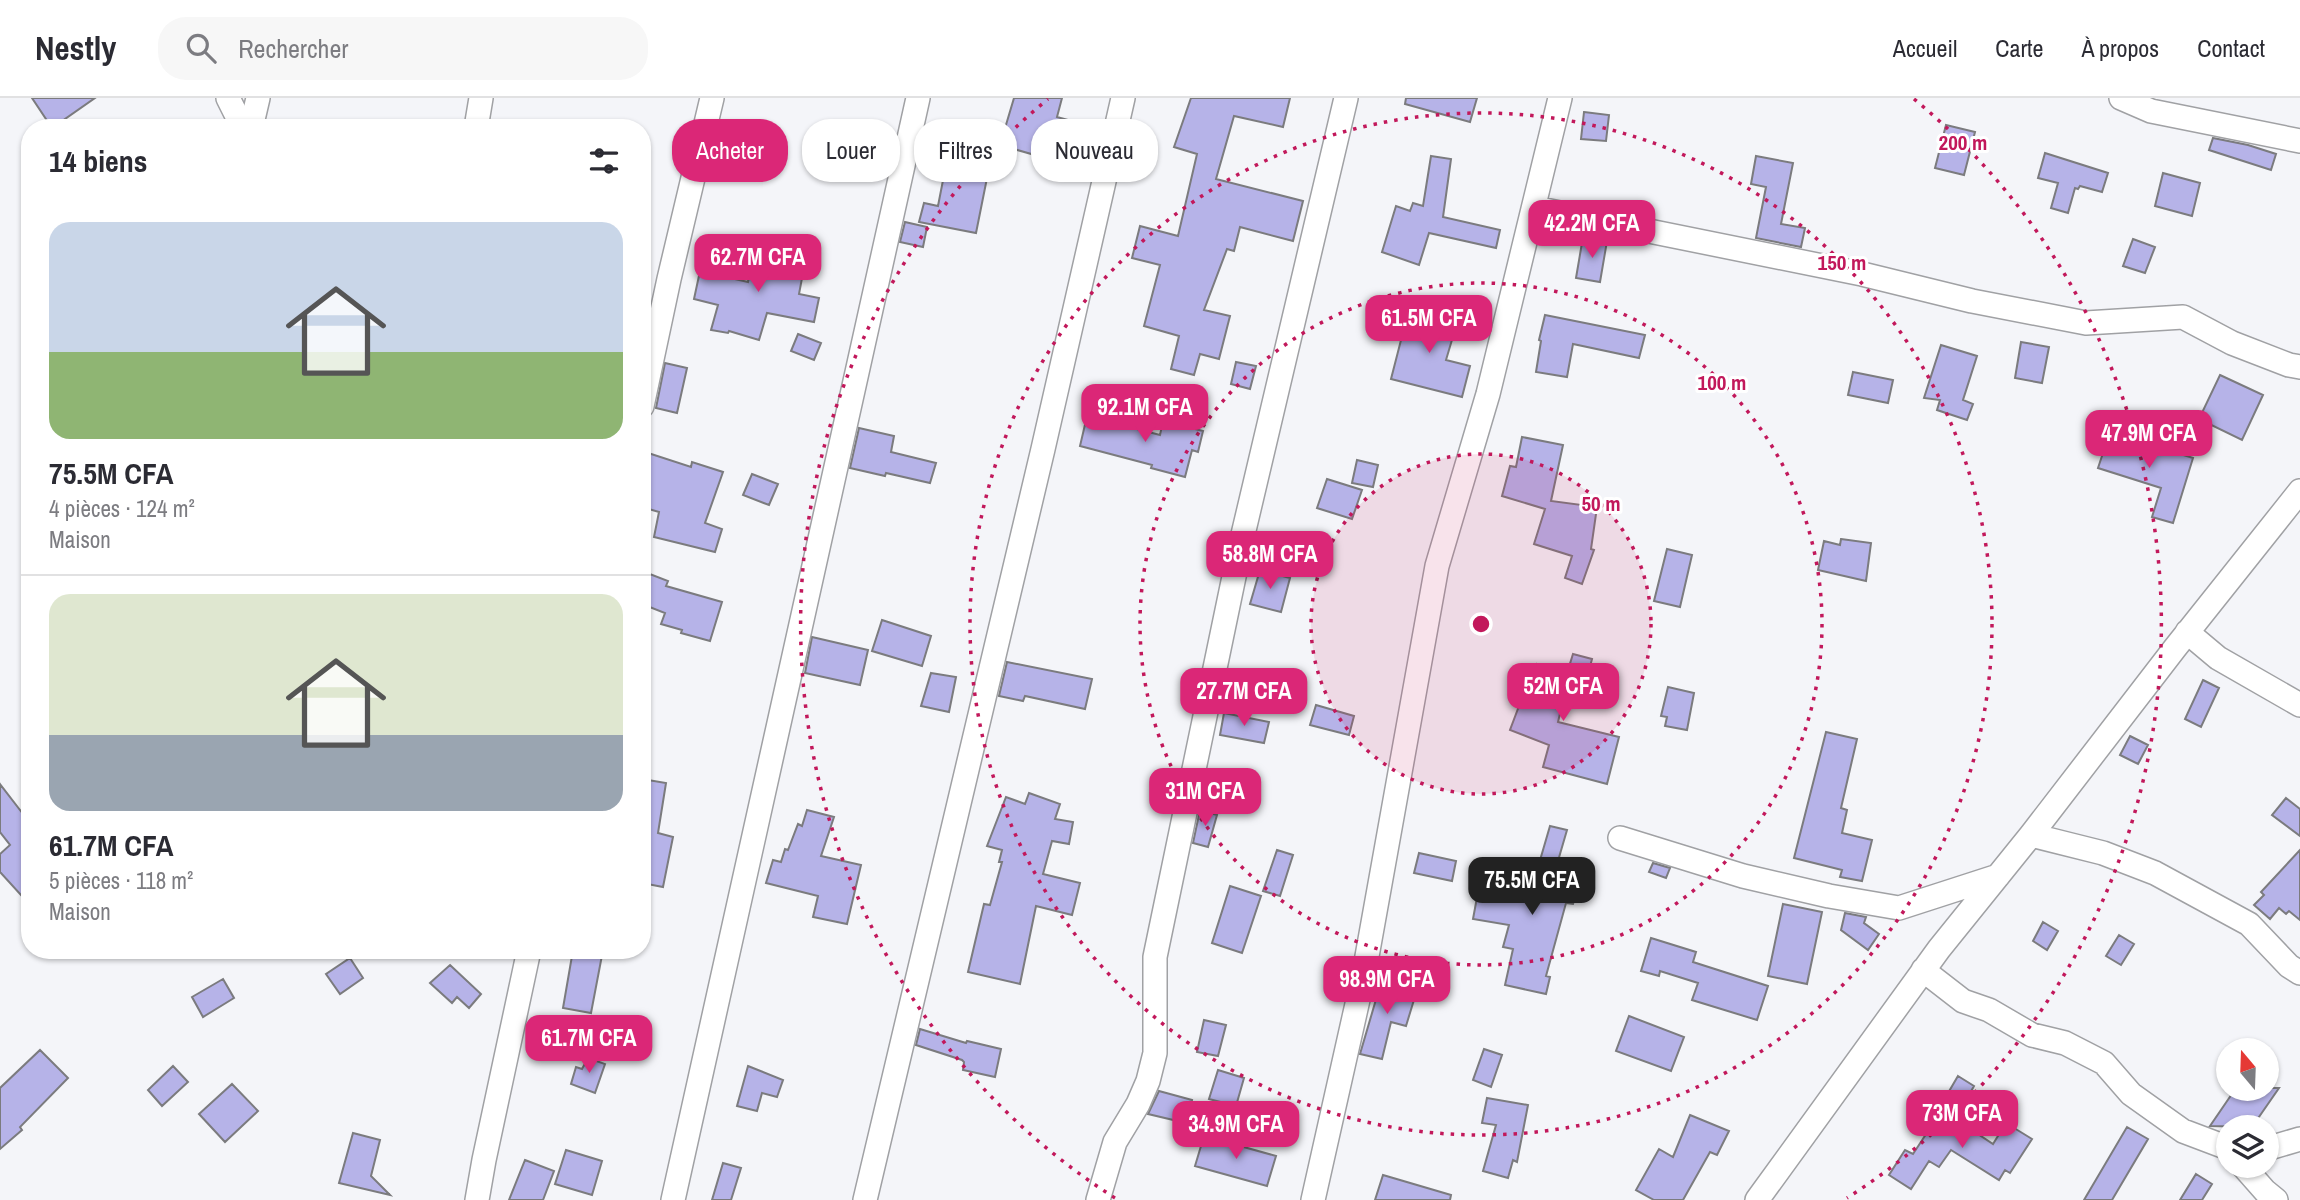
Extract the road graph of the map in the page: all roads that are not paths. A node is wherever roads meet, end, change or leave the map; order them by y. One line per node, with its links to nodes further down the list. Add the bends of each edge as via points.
1 (228, 98): 10 (street)
2 (258, 98): 11 (street)
3 (481, 98): 12 (street)
4 (712, 98): 15 (street)
5 (918, 98): 31 (street)
6 (1123, 98): 32 (street)
7 (1346, 98): 33 (street, via 1241,543 1155,957 1155,1053 1138,1104 1115,1142)
8 (1560, 98): 14 (street)
9 (2121, 98): 13 (street, via 2151,111)
10 (238, 119)
11 (253, 119)
12 (478, 119)
13 (2300, 141)
14 (1535, 208): 16 (street, via 2086,323 2183,317 2232,343); 34 (street, via 1488,394 1437,566 1364,973)
15 (651, 362)
16 (2300, 367)
17 (2300, 491): 18 (street)
18 (2187, 632): 19 (street, via 2218,658); 20 (street)
19 (2300, 705)
20 (2031, 835): 22 (street); 25 (street, via 2103,853 2155,873 2249,924)
21 (1620, 838): 22 (street, via 1743,876 1899,908)
22 (1998, 876): 24 (street)
23 (527, 959): 30 (street)
24 (1923, 970): 27 (street, via 1963,1001 2104,1063 2131,1094 2183,1131); 35 (street)
25 (2300, 973)
26 (2300, 1139): 28 (street)
27 (2216, 1143)
28 (2279, 1145)
29 (2254, 1178): 36 (street)
30 (477, 1200)
31 (673, 1200)
32 (866, 1200)
33 (1098, 1200)
34 (1313, 1200)
35 (1757, 1200)
36 (2276, 1200)

